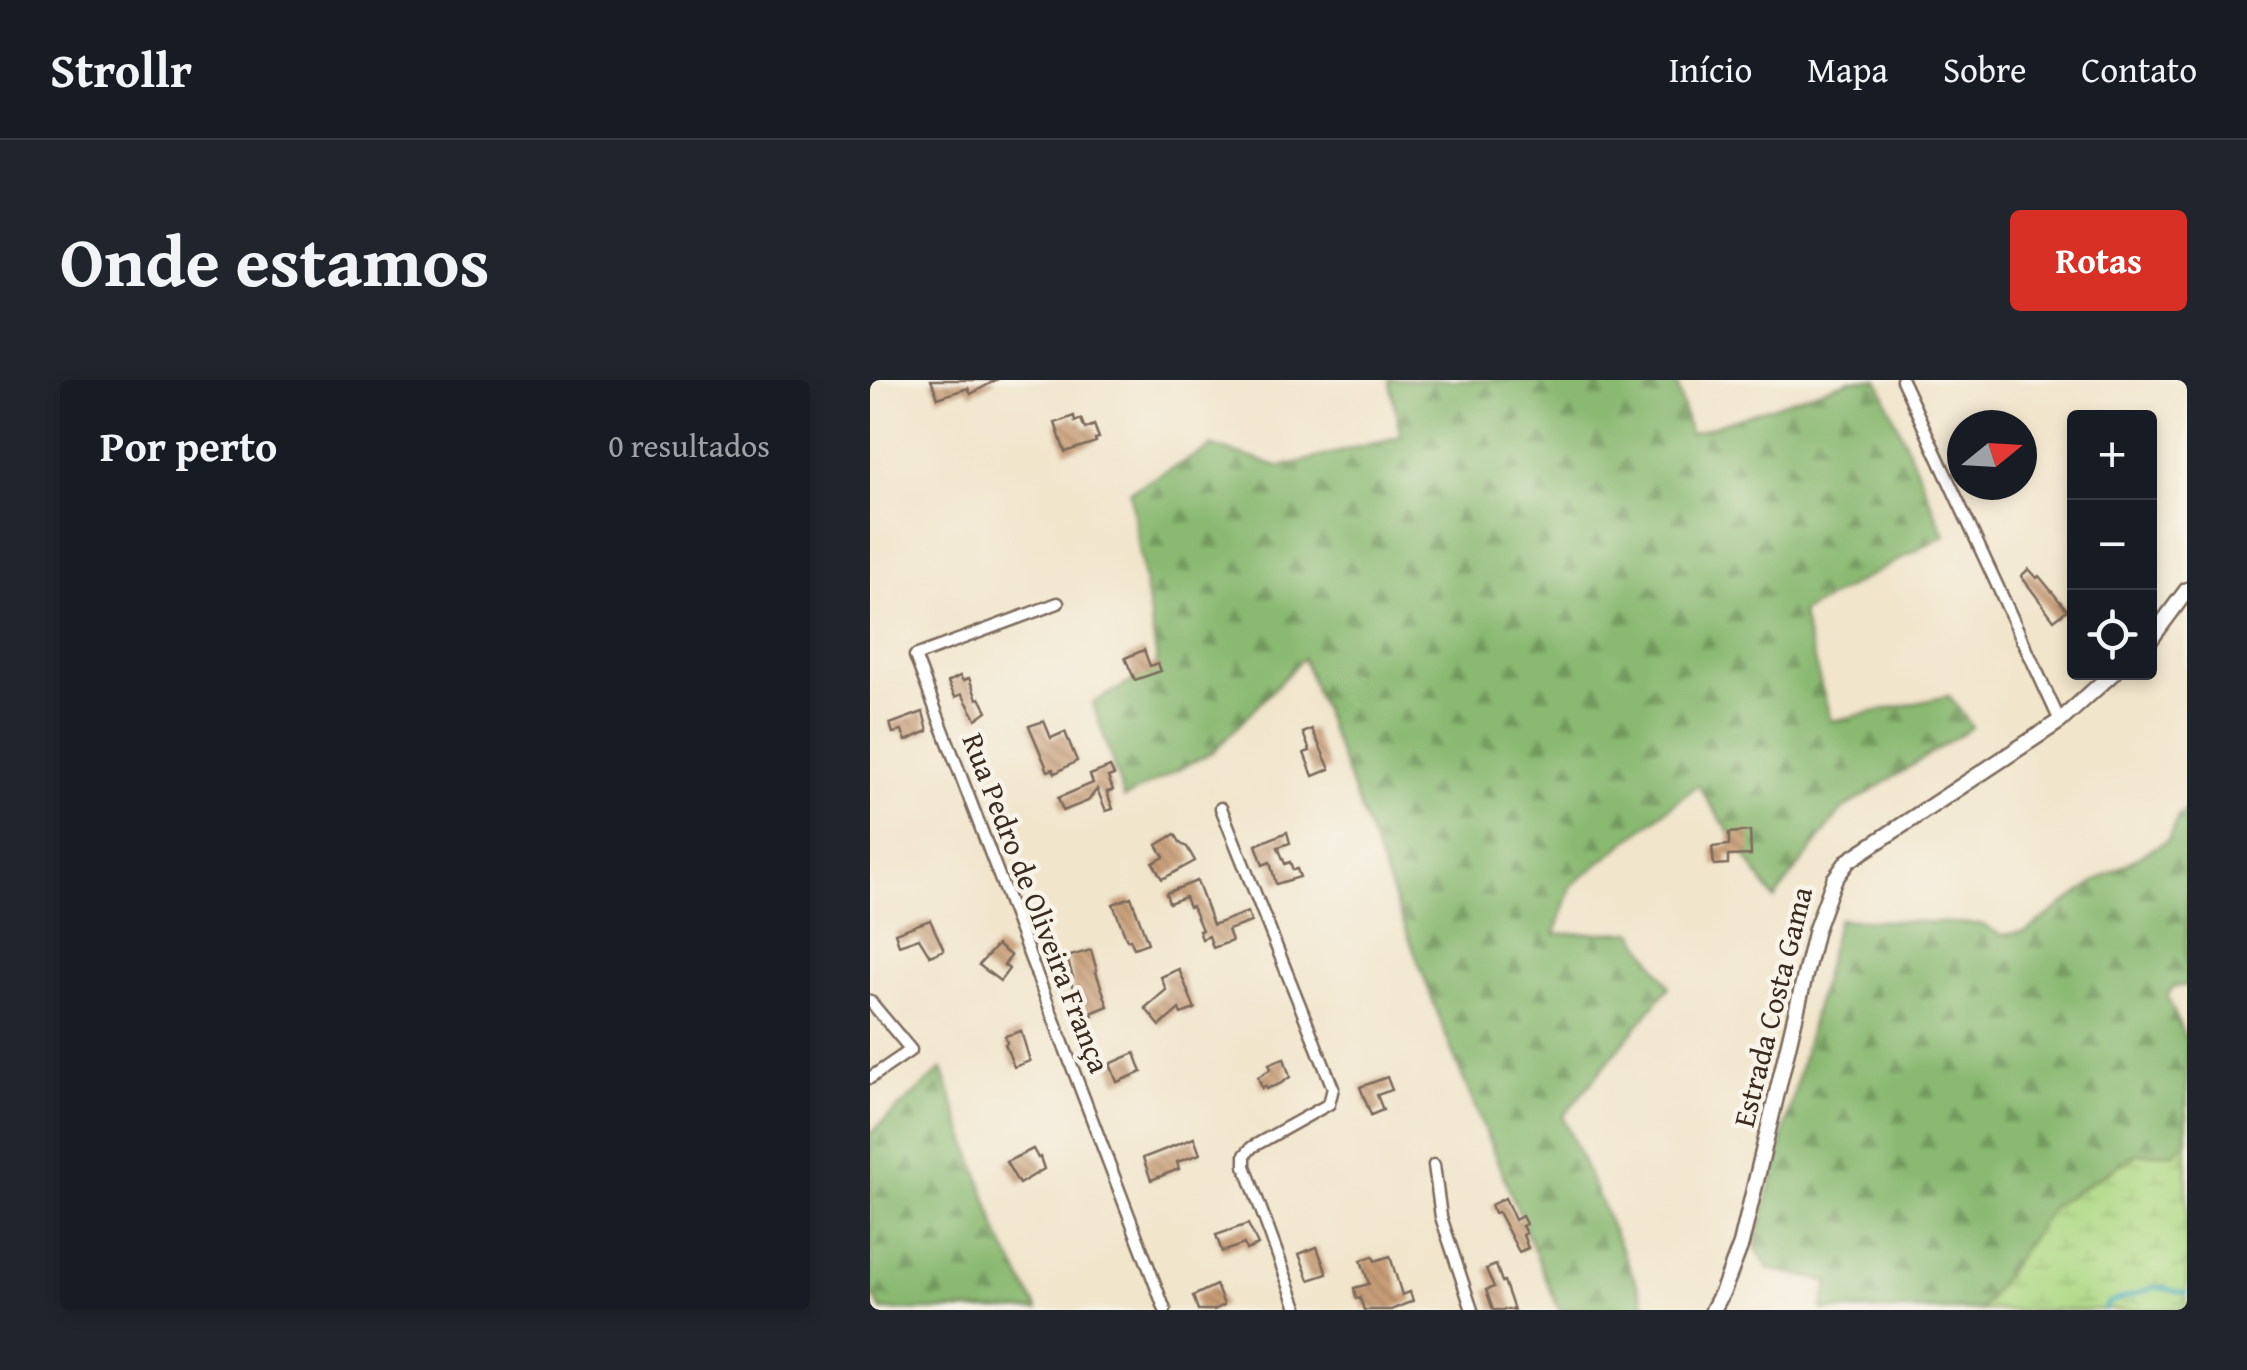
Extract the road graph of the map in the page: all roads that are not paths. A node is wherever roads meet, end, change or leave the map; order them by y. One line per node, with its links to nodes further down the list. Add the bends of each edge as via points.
1 (1902, 380): 6 (street)
2 (2187, 590): 4 (main road)
3 (1058, 603): 11 (street, Rua Pedro de Oliveira França, via 915,656)
4 (2157, 631)
5 (2105, 680): 6 (main road, Estrada Costa Gama)
6 (2060, 722): 14 (main road, Estrada Costa Gama, via 1848,861 1834,880 1816,929 1741,1244)
7 (1222, 808): 12 (street, via 1333,1088 1329,1104 1252,1147 1244,1166)
8 (870, 1000): 9 (street, via 910,1050)
9 (870, 1078)
10 (1434, 1165): 13 (street, via 1441,1217)
11 (1165, 1310)
12 (1298, 1310)
13 (1472, 1310)
14 (1712, 1310)

